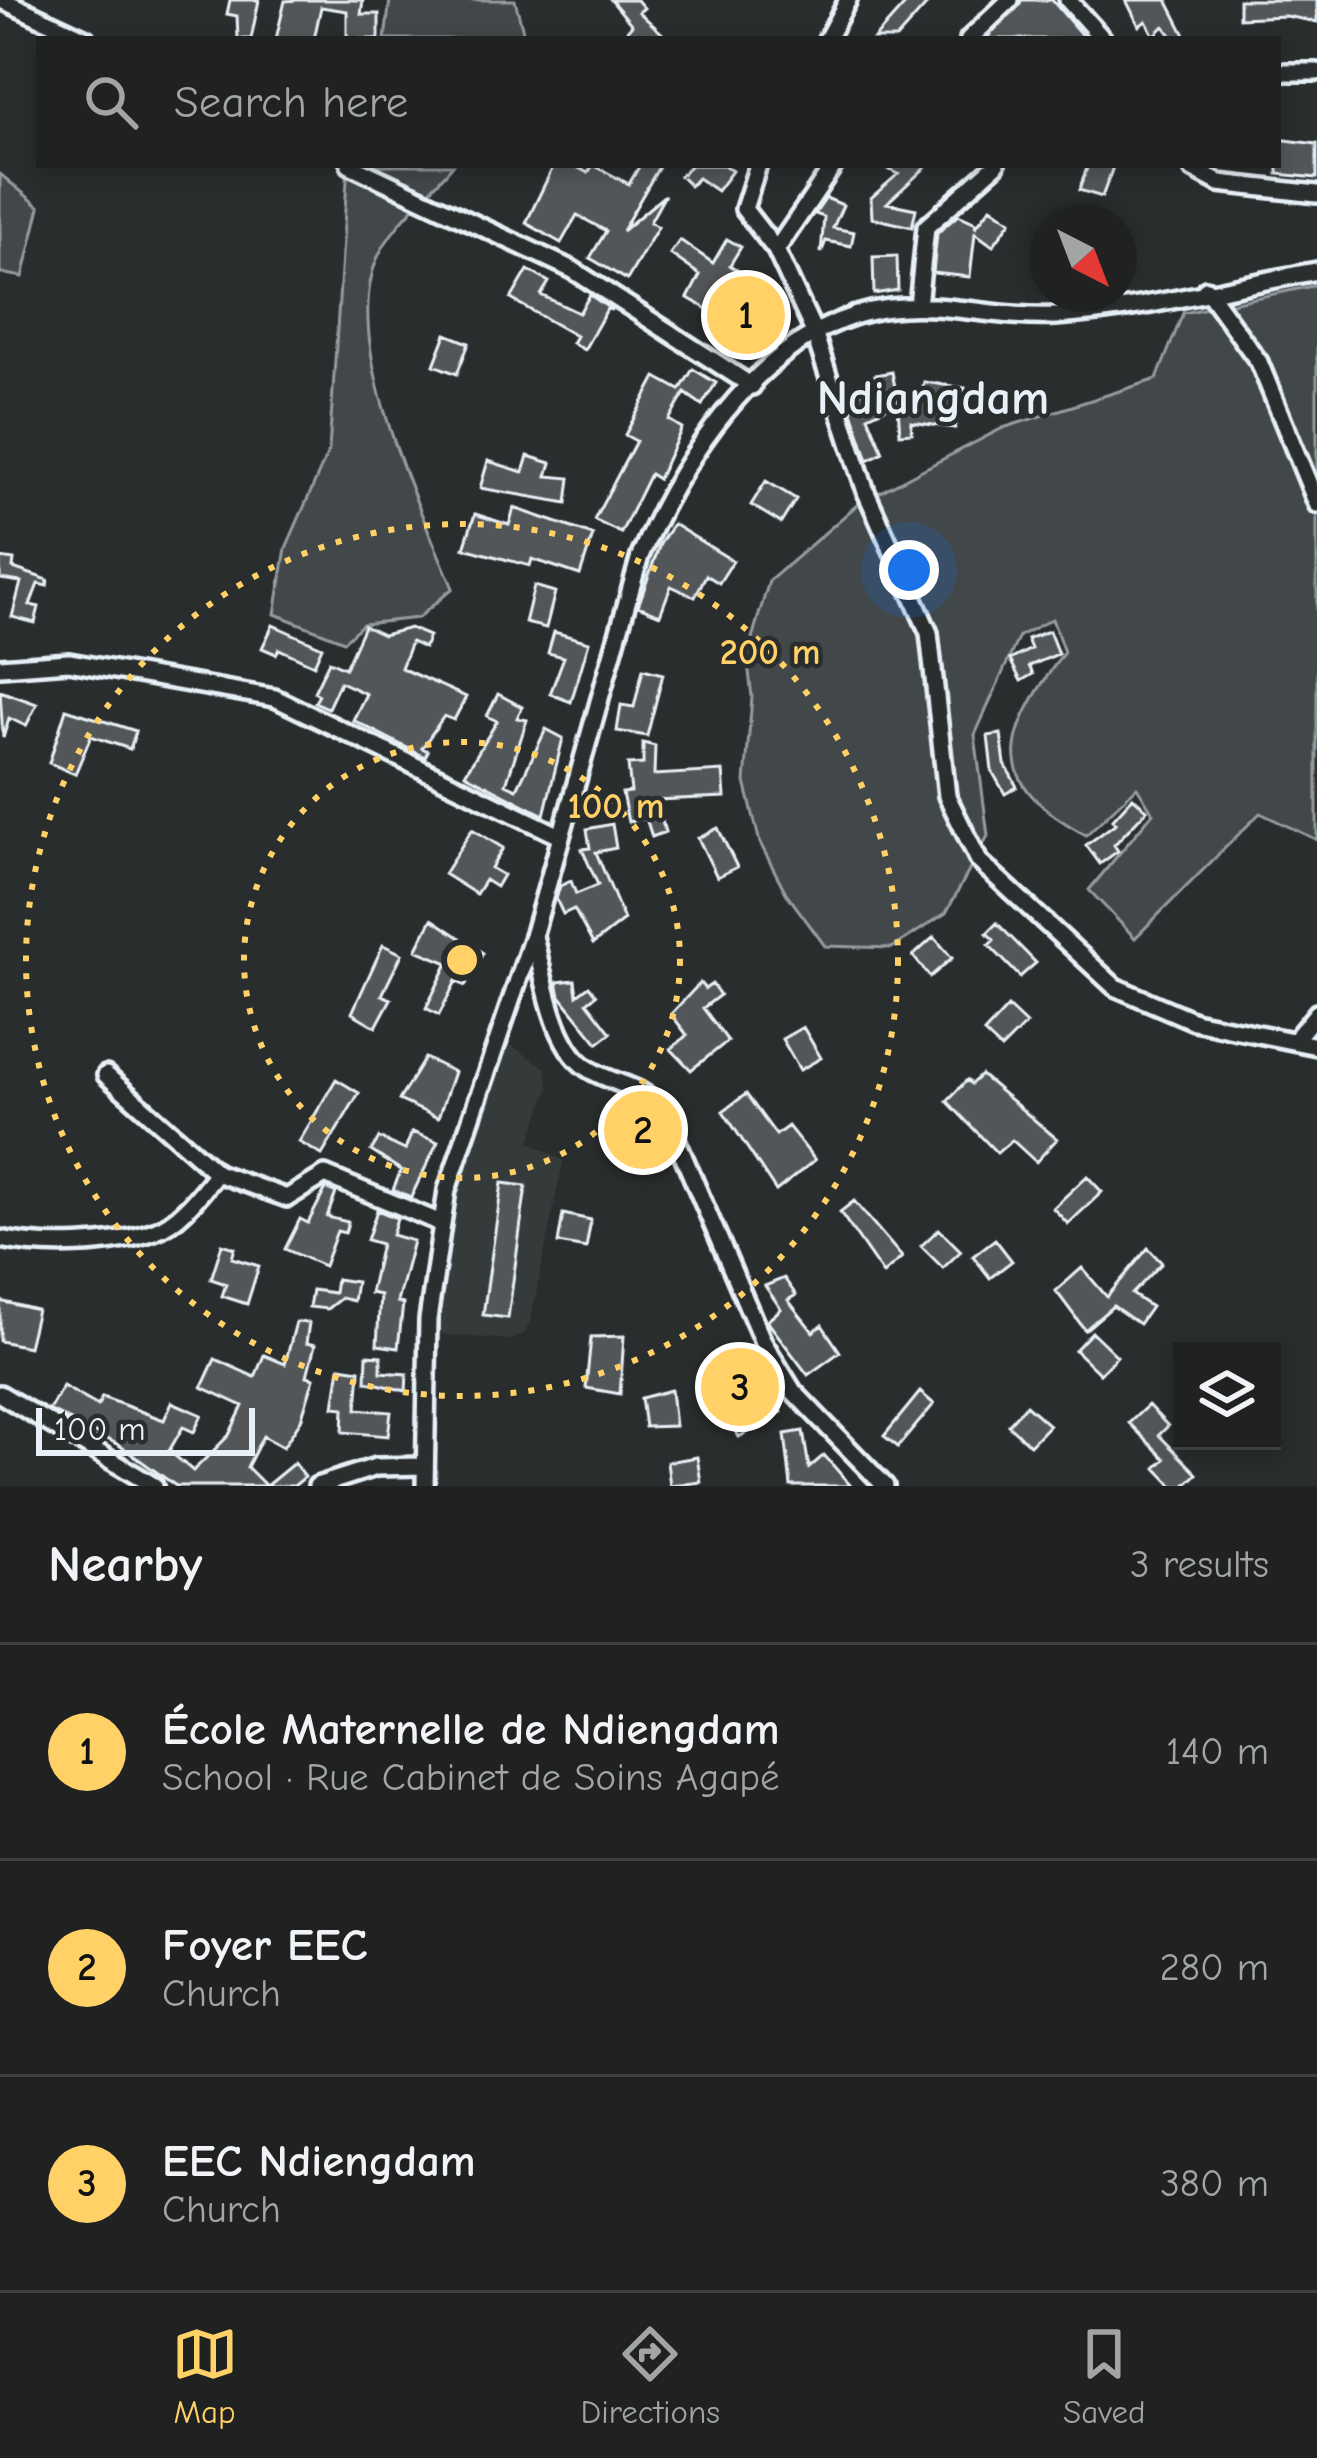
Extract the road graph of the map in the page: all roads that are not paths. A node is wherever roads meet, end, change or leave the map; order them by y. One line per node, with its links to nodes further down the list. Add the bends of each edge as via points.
1 (2, 0): 5 (street)
2 (848, 0): 6 (street)
3 (1010, 0): 7 (street)
4 (1068, 0): 8 (street)
5 (80, 36)
6 (828, 36)
7 (973, 36)
8 (1100, 36)
9 (1281, 72): 10 (street)
10 (1317, 72)
11 (356, 168): 22 (street, via 573,271)
12 (757, 168): 17 (street, via 744,209)
13 (832, 168): 17 (street)
14 (993, 168): 20 (street, via 926,227)
15 (1193, 169): 16 (street, via 1219,183)
16 (1317, 194)
17 (776, 250): 21 (street)
18 (1317, 271): 19 (street)
19 (1206, 289): 20 (street, via 1061,316); 23 (street, via 1259,362)
20 (918, 306): 21 (street, via 862,313)
21 (814, 332): 22 (street); 28 (street, via 866,492 928,634 947,796 979,861 1115,987 1194,1021)
22 (752, 386): 25 (street, via 686,466 640,556)
23 (1317, 504)
24 (0, 667): 25 (street, via 69,662 275,698)
25 (558, 835): 26 (street)
26 (534, 933): 32 (street, via 479,1084); 39 (street, via 565,1038 586,1069 649,1093 664,1111 763,1342 793,1391)
27 (1317, 1013): 28 (street)
28 (1294, 1041): 29 (street)
29 (1317, 1046)
30 (106, 1075): 31 (street)
31 (217, 1173): 32 (street, via 287,1198 325,1175); 33 (street, via 156,1231 109,1240)
32 (441, 1223): 35 (street, via 428,1319)
33 (0, 1239)
34 (0, 1394): 36 (street)
35 (424, 1466): 37 (street, via 376,1466); 38 (street)
36 (154, 1486)
37 (317, 1486)
38 (425, 1486)
39 (885, 1486)

